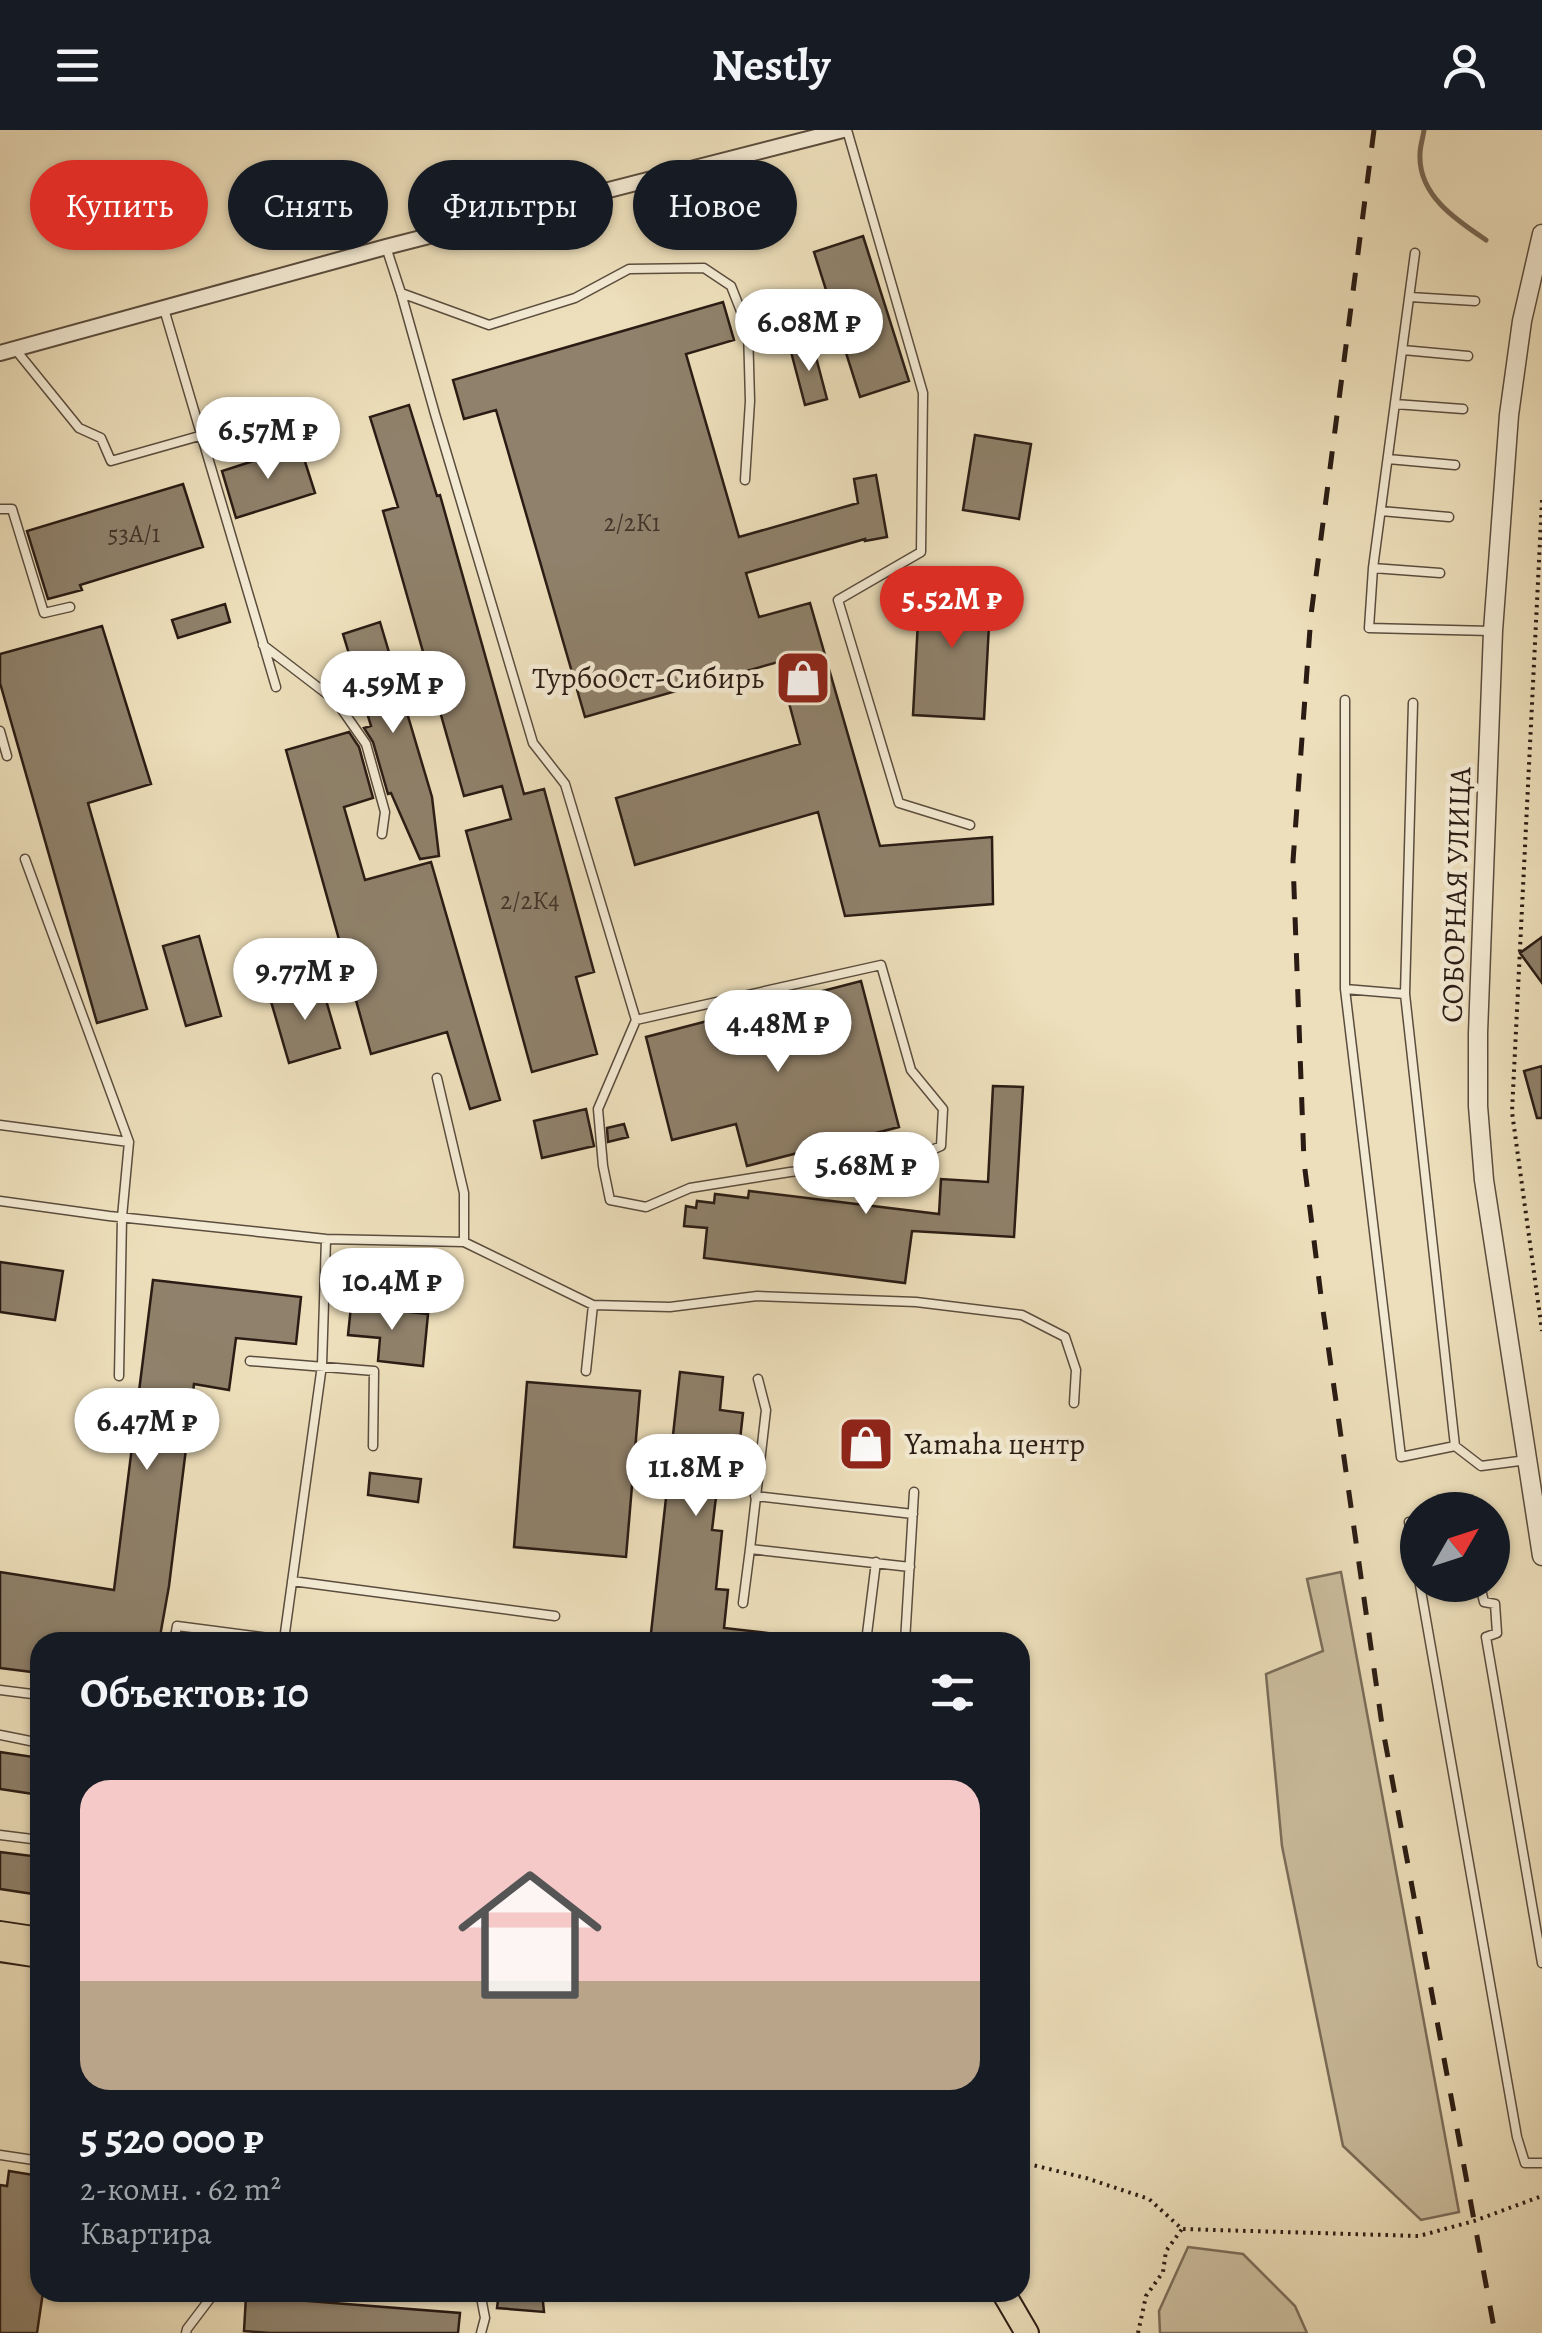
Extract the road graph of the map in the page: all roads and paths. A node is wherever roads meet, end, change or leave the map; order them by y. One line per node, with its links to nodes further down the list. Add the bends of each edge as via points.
1 (845, 130): 3 (street); 35 (lane, via 923,394 922,552 838,600 899,804)
2 (1542, 234): 28 (street, СОБОРНАЯ УЛИЦА, via 1509,415)
3 (388, 246)
4 (375, 250): 10 (street)
5 (387, 250): 7 (lane)
6 (1415, 253): 8 (lane)
7 (401, 293): 20 (lane, via 489,325 574,298 629,269 704,268 731,286 748,330); 40 (lane, via 534,743 565,784)
8 (1410, 297): 9 (lane); 11 (lane)
9 (1476, 301)
10 (164, 308): 12 (street); 17 (lane)
11 (1403, 350): 13 (lane); 14 (lane)
12 (8, 351): 17 (lane, via 79,428 101,438 111,462)
13 (1468, 356)
14 (1395, 404): 15 (lane); 18 (lane)
15 (1463, 409)
16 (270, 416): 17 (lane)
17 (201, 436): 29 (lane)
18 (1388, 459): 19 (lane); 23 (lane)
19 (1454, 466)
20 (745, 480)
21 (1542, 500): 49 (path, via 1512,1112)
22 (0, 509): 27 (lane, via 12,509 44,613)
23 (1380, 512): 24 (lane); 25 (lane)
24 (1449, 517)
25 (1373, 568): 26 (lane); 28 (lane, via 1369,628)
26 (1440, 573)
27 (70, 607)
28 (1493, 631): 58 (street, СОБОРНАЯ УЛИЦА, via 1478,1106)
29 (263, 645): 30 (lane); 36 (lane, via 336,701 366,744 384,812)
30 (276, 687)
31 (1346, 700): 38 (lane)
32 (1412, 703): 39 (lane)
33 (0, 730): 34 (lane)
34 (7, 756)
35 (970, 825)
36 (382, 834)
37 (25, 860): 43 (lane)
38 (1345, 989): 39 (lane); 57 (lane, via 1402,1458)
39 (1405, 994): 57 (lane)
40 (636, 1020): 40 (lane, via 598,1109 610,1200 646,1207 690,1188 911,1160 941,1146 943,1109 911,1070 880,965)
41 (437, 1078): 47 (lane, via 464,1193)
42 (0, 1125): 43 (lane)
43 (129, 1142): 45 (lane)
44 (0, 1201): 45 (lane)
45 (122, 1217): 46 (lane); 53 (lane)
46 (326, 1239): 47 (lane); 51 (lane)
47 (464, 1242): 48 (lane)
48 (593, 1305): 52 (lane); 55 (lane, via 670,1307 757,1296 916,1302 1022,1315 1065,1337 1076,1370)
49 (1542, 1332)
50 (250, 1361): 51 (lane)
51 (322, 1365): 56 (lane, via 374,1371); 66 (lane)
52 (586, 1372)
53 (119, 1376)
54 (758, 1378): 60 (lane, via 766,1410)
55 (1074, 1403)
56 (373, 1446)
57 (1455, 1446): 58 (lane, via 1481,1466)
58 (1527, 1460): 63 (street, СОБОРНАЯ УЛИЦА)
59 (914, 1492): 61 (lane)
60 (755, 1496): 61 (lane); 62 (lane)
61 (913, 1514): 65 (lane)
62 (750, 1549): 64 (lane); 69 (lane)
63 (1542, 1556)
64 (876, 1562): 65 (lane); 74 (lane)
65 (910, 1566): 75 (lane)
66 (292, 1581): 70 (lane); 73 (lane)
67 (1423, 1602): 89 (lane, via 1517,2137 1525,2163)
68 (1484, 1602): 86 (lane, via 1495,1604 1497,1633 1486,1637)
69 (743, 1603)
70 (555, 1616)
71 (176, 1632): 72 (lane, via 177,1626)
72 (223, 1632)
73 (285, 1632)
74 (867, 1632)
75 (906, 1632)
76 (0, 1690): 77 (lane)
77 (30, 1694)
78 (0, 1736): 79 (lane)
79 (30, 1741)
80 (0, 1835): 81 (lane)
81 (30, 1839)
82 (0, 1933): 83 (main road)
83 (30, 1938)
84 (0, 1950): 85 (main road)
85 (30, 1954)
86 (1542, 1963)
87 (0, 2155): 88 (lane)
88 (30, 2160)
89 (1542, 2163)
90 (1030, 2164): 92 (path, via 1149,2199)
91 (1542, 2196): 92 (path, via 1419,2236)
92 (1182, 2229): 101 (path, via 1146,2296)
93 (208, 2302): 97 (lane)
94 (482, 2302): 98 (lane)
95 (1009, 2302): 99 (main road)
96 (1026, 2302): 100 (main road)
97 (186, 2333)
98 (481, 2333)
99 (1027, 2333)
100 (1044, 2333)
101 (1138, 2333)

